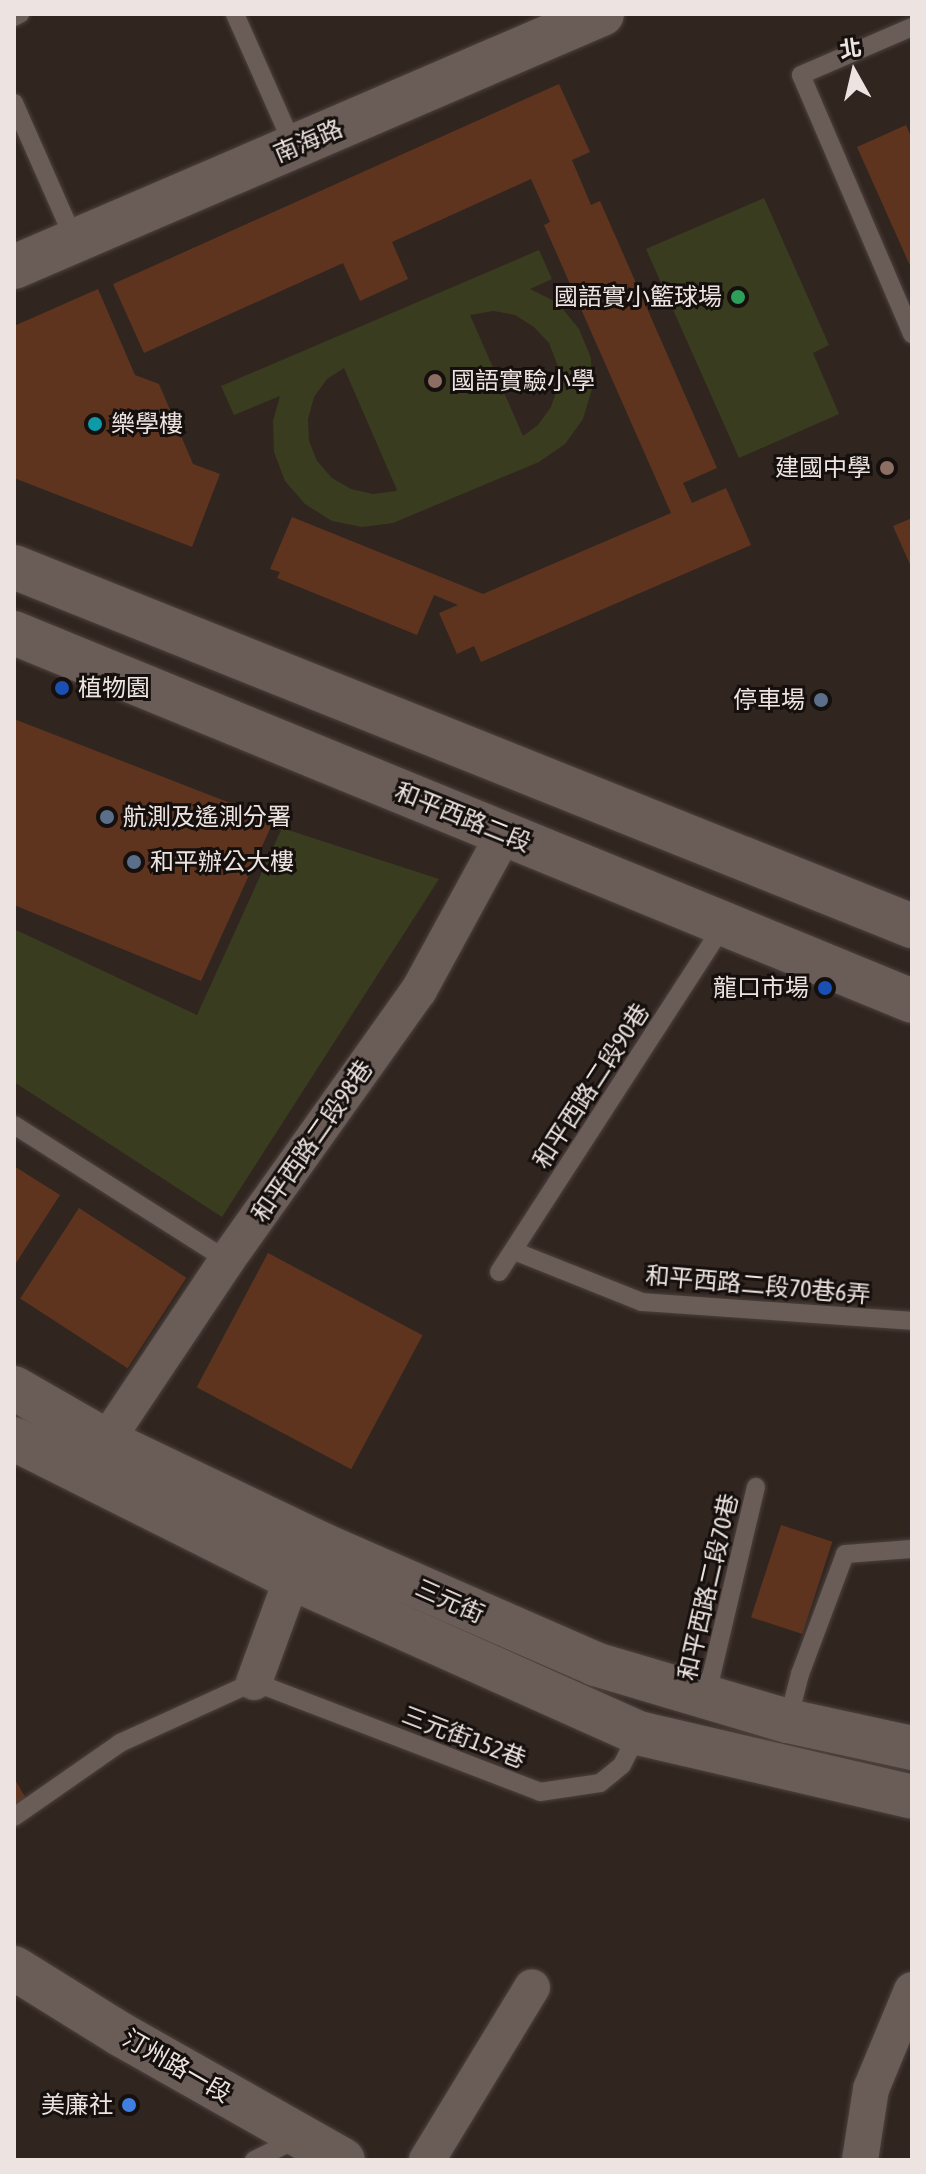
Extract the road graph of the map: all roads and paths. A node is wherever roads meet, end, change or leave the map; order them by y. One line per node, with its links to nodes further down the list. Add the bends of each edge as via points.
1 (20, 14): 4 (lane)
2 (235, 14): 7 (lane)
3 (602, 14): 7 (street, 南海路)
4 (14, 17)
5 (912, 27): 10 (lane, via 801,75)
6 (14, 103): 8 (lane)
7 (294, 147): 8 (street, 南海路)
8 (75, 241): 9 (street, 南海路)
9 (14, 267)
10 (912, 334)
11 (14, 567): 15 (street)
12 (14, 633): 13 (street, 和平西路二段)
13 (504, 834): 14 (street, 和平西路二段); 19 (street, 和平西路二段98巷, via 419,990)
14 (723, 926): 16 (street, 和平西路二段); 18 (lane, 和平西路二段90巷)
15 (912, 926)
16 (912, 1001)
17 (14, 1125): 19 (lane)
18 (514, 1251): 20 (lane, 和平西路二段90巷); 21 (lane, 和平西路二段70巷6弄, via 642,1302)
19 (227, 1260): 24 (street, 和平西路二段98巷)
20 (499, 1272)
21 (912, 1321)
22 (14, 1388): 24 (street, 三元街)
23 (14, 1439): 27 (street, 三元街)
24 (106, 1441): 29 (street, 三元街, via 337,1551 595,1664)
25 (756, 1487): 29 (lane, 和平西路二段70巷)
26 (912, 1549): 30 (lane, via 845,1554)
27 (292, 1578): 28 (street); 31 (street, 三元街)
28 (254, 1682): 31 (lane, 三元街152巷, via 540,1792 600,1783 622,1765); 34 (lane, via 120,1743)
29 (706, 1698): 30 (street, 三元街)
30 (788, 1721): 32 (street, 三元街)
31 (638, 1733): 33 (street, 三元街)
32 (912, 1748)
33 (912, 1797)
34 (14, 1817)
35 (14, 1968): 38 (street, 汀州路一段)
36 (532, 1987): 41 (street)
37 (912, 1990): 42 (street, via 871,2089)
38 (302, 2137): 39 (lane); 40 (street, 汀州路一段)
39 (254, 2160)
40 (343, 2160)
41 (427, 2160)
42 (860, 2160)

